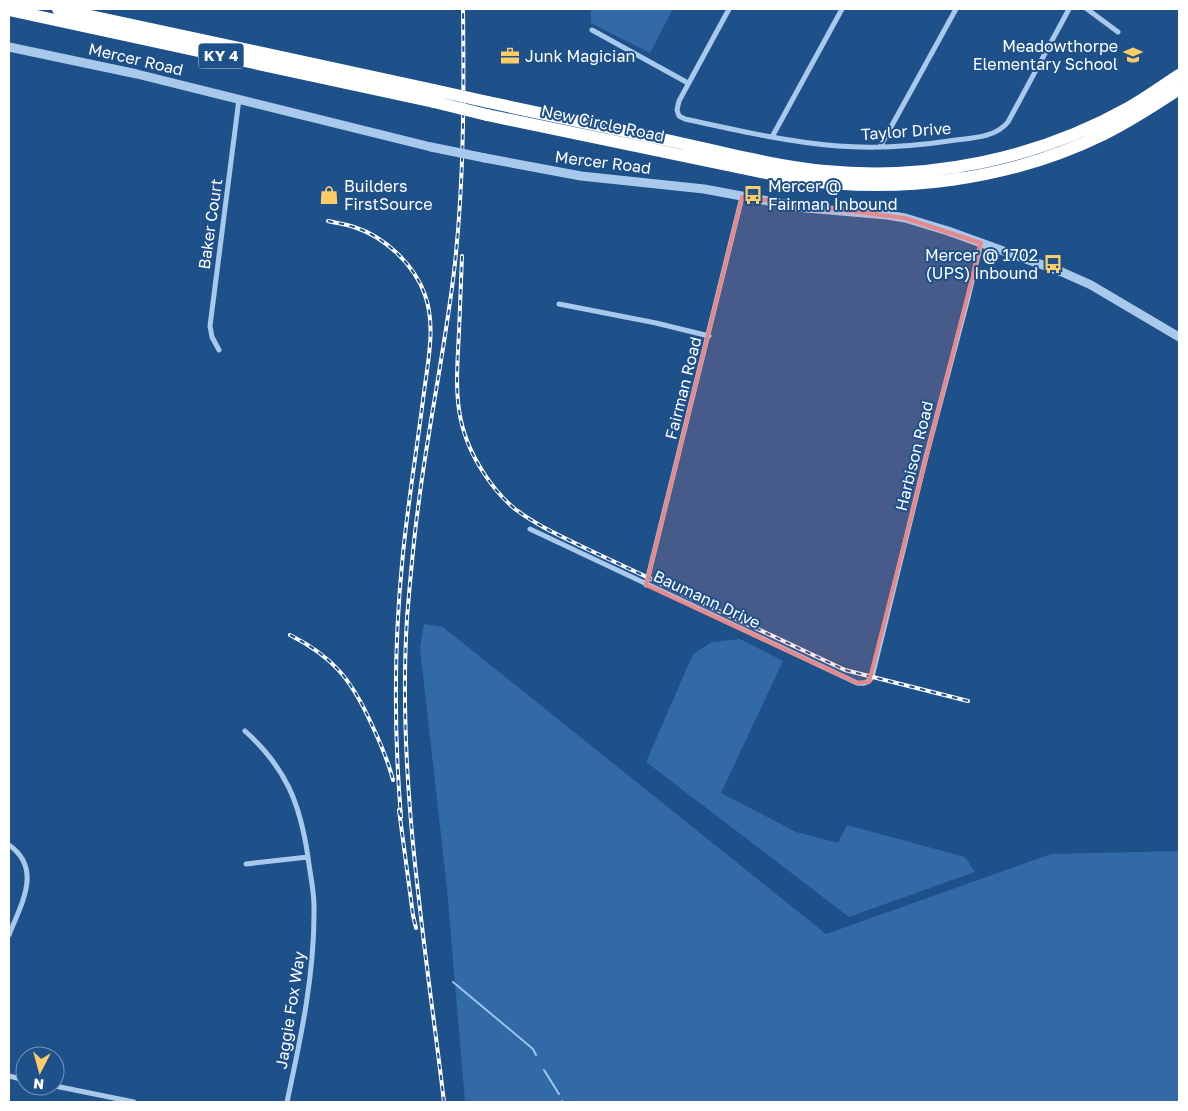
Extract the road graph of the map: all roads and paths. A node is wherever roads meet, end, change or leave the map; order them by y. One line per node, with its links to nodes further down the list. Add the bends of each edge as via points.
1 (58, 9): 14 (highway, New Circle Road / KY 4)
2 (729, 9): 12 (street)
3 (842, 9): 17 (street)
4 (956, 9): 18 (street)
5 (1068, 9): 18 (street, Taylor Drive, via 1008,122 997,132 928,144)
6 (1087, 9): 9 (street)
7 (9, 10): 14 (highway, New Circle Road / KY 4)
8 (592, 30): 12 (street)
9 (1118, 32)
10 (9, 47): 15 (street, Mercer Road)
11 (1179, 75): 16 (highway, New Circle Road / KY 4, via 1129,108 1072,135 987,161 905,173 823,171)
12 (688, 82): 17 (street, Taylor Drive, via 679,101 679,116)
13 (1179, 89): 16 (highway, New Circle Road / KY 4, via 1074,147 958,179 893,185 832,184 795,179)
14 (434, 96): 16 (highway, New Circle Road / KY 4, bridge)
15 (239, 99): 19 (street, Mercer Road, bridge, via 431,147 572,175 679,186); 24 (street, Baker Court, via 210,326)
16 (488, 108)
17 (772, 137): 18 (street, Taylor Drive, via 838,146)
18 (880, 147)
19 (742, 197): 20 (street, Mercer Road, via 806,208 905,218); 22 (street, Fairman Road)
20 (981, 243): 23 (street, Mercer Road, via 1091,285); 27 (street, Harbison Road)
21 (559, 304): 22 (street)
22 (708, 336): 26 (street, Fairman Road)
23 (1179, 337)
24 (218, 350)
25 (530, 529): 26 (street, Baumann Drive)
26 (646, 585): 27 (street, Baumann Drive, via 857,683 869,682)
27 (872, 676)
28 (245, 731): 30 (street, Jaggie Fox Way, via 272,760 287,783 300,816)
29 (9, 845): 32 (street, via 18,851 27,867 28,881)
30 (308, 857): 31 (street); 35 (street, Jaggie Fox Way, via 314,906 312,963 305,1018)
31 (246, 864)
32 (9, 935)
33 (65, 1088): 34 (street)
34 (134, 1102)
35 (287, 1102)

